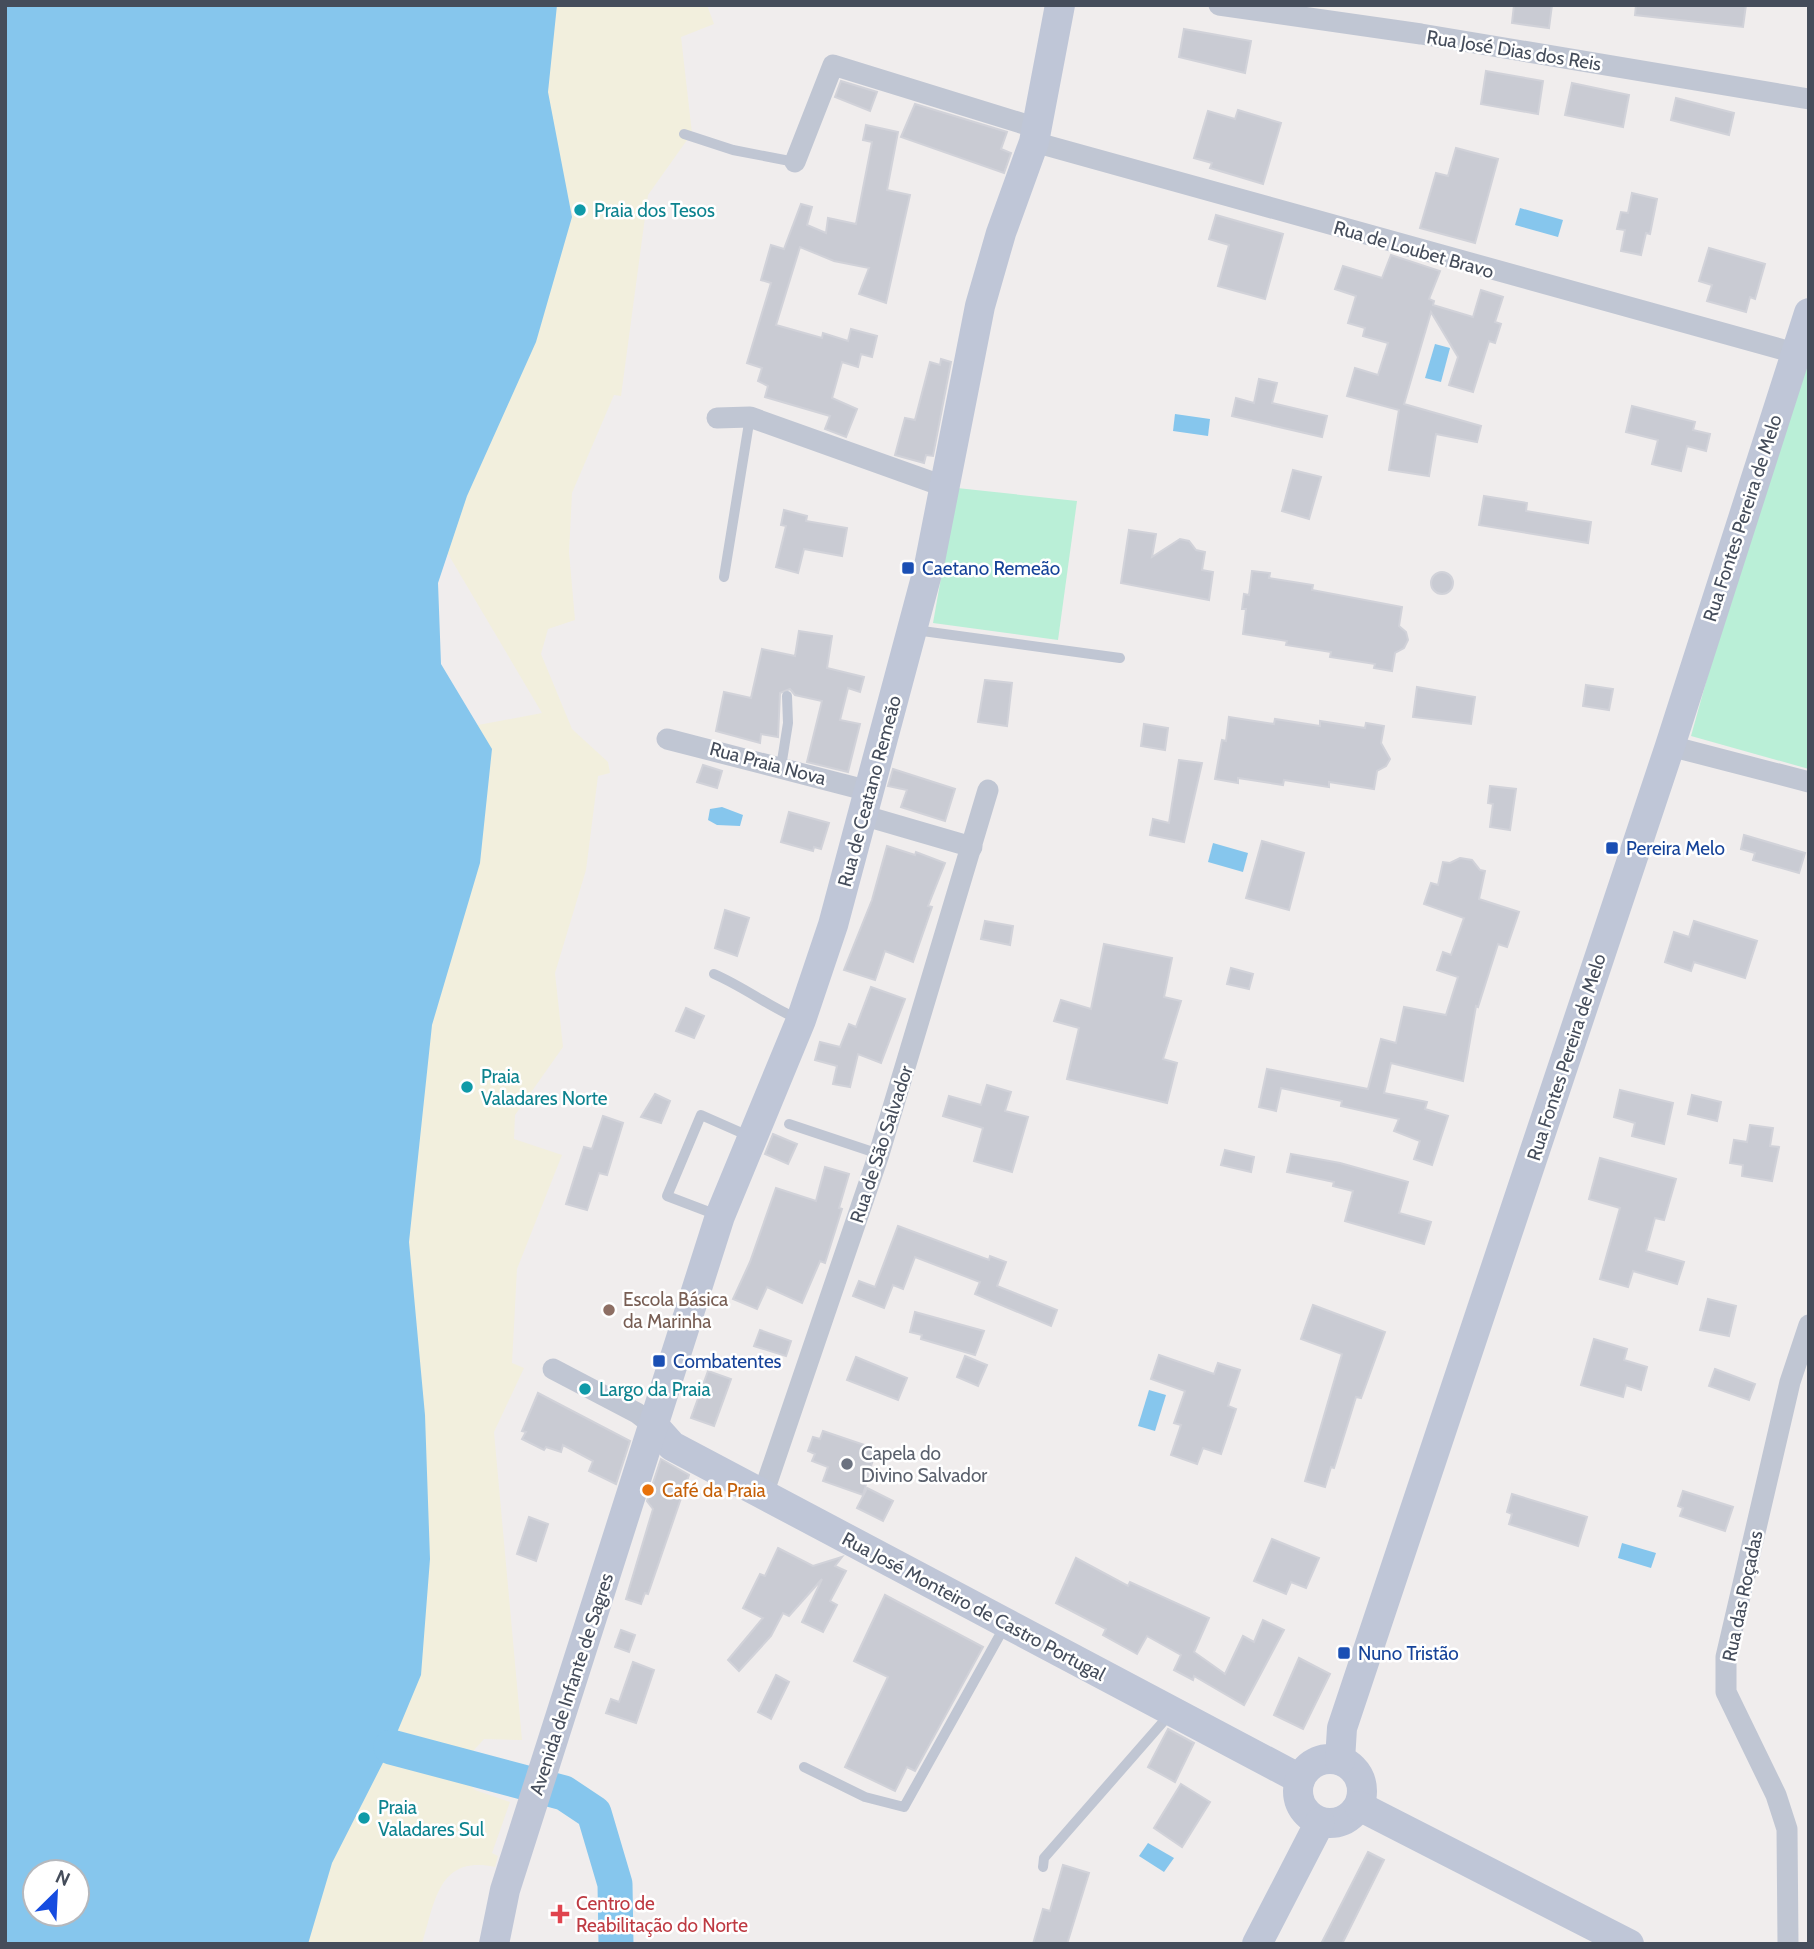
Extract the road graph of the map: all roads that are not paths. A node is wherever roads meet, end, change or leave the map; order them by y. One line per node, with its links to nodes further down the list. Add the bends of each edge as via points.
1 (1060, 5): 5 (main road, Rua de Ceatano Remeão)
2 (1219, 5): 3 (street, Rua José Dias dos Reis)
3 (1809, 99)
4 (684, 134): 6 (lane, via 733,150)
5 (1035, 135): 6 (street, Rua de Loubet Bravo, via 833,65); 7 (street, Rua de Loubet Bravo); 10 (main road, Rua de Ceatano Remeão, via 980,306)
6 (795, 162)
7 (1803, 336): 16 (main road, Rua Fontes Pereira de Melo)
8 (750, 417): 9 (street); 10 (street); 11 (lane)
9 (716, 418)
10 (943, 486): 12 (main road, Rua de Ceatano Remeão)
11 (724, 577)
12 (912, 630): 13 (lane); 20 (main road, Rua de Ceatano Remeão)
13 (1120, 658)
14 (787, 696): 17 (lane)
15 (667, 739): 17 (street, Rua Praia Nova)
16 (1670, 746): 18 (street); 34 (main road, Rua Fontes Pereira de Melo, via 1342,1728)
17 (781, 767): 20 (street, Rua Praia Nova)
18 (1809, 782)
19 (988, 790): 21 (street, Rua de São Salvador)
20 (865, 803): 21 (street, Rua Praia Nova); 23 (main road, Rua de Ceatano Remeão, via 833,925)
21 (972, 847): 26 (street, Rua de São Salvador)
22 (714, 974): 23 (lane)
23 (801, 1020): 25 (main road, Rua de Ceatano Remeão)
24 (789, 1124): 26 (lane)
25 (751, 1137): 27 (main road, Rua de Ceatano Remeão); 27 (lane, via 701,1115 667,1196)
26 (879, 1154): 31 (street, Rua de São Salvador)
27 (720, 1216): 30 (main road, Rua de Ceatano Remeão)
28 (1809, 1325): 43 (street, Rua das Roçadas, via 1790,1382 1726,1657 1726,1692 1776,1795 1787,1829)
29 (553, 1369): 30 (street)
30 (654, 1426): 31 (main road, Rua José Monteiro de Castro Portugal, via 671,1446); 40 (main road, Avenida de Infante de Sagres, via 505,1890)
31 (763, 1494): 32 (main road, Rua José Monteiro de Castro Portugal)
32 (1008, 1621): 33 (main road, Rua José Monteiro de Castro Portugal); 35 (lane, via 904,1807 865,1797)
33 (1172, 1712): 36 (main road, Rua José Monteiro de Castro Portugal); 39 (lane, via 1044,1858)
34 (1340, 1760): 36 (main road, via 1312,1764); 37 (main road, via 1358,1774 1362,1784)
35 (804, 1767)
36 (1300, 1779): 38 (main road, via 1303,1809)
37 (1359, 1806): 38 (main road, via 1347,1819); 42 (main road)
38 (1320, 1822): 41 (main road)
39 (1042, 1867)
40 (494, 1944)
41 (1257, 1944)
42 (1629, 1944)
43 (1788, 1944)

